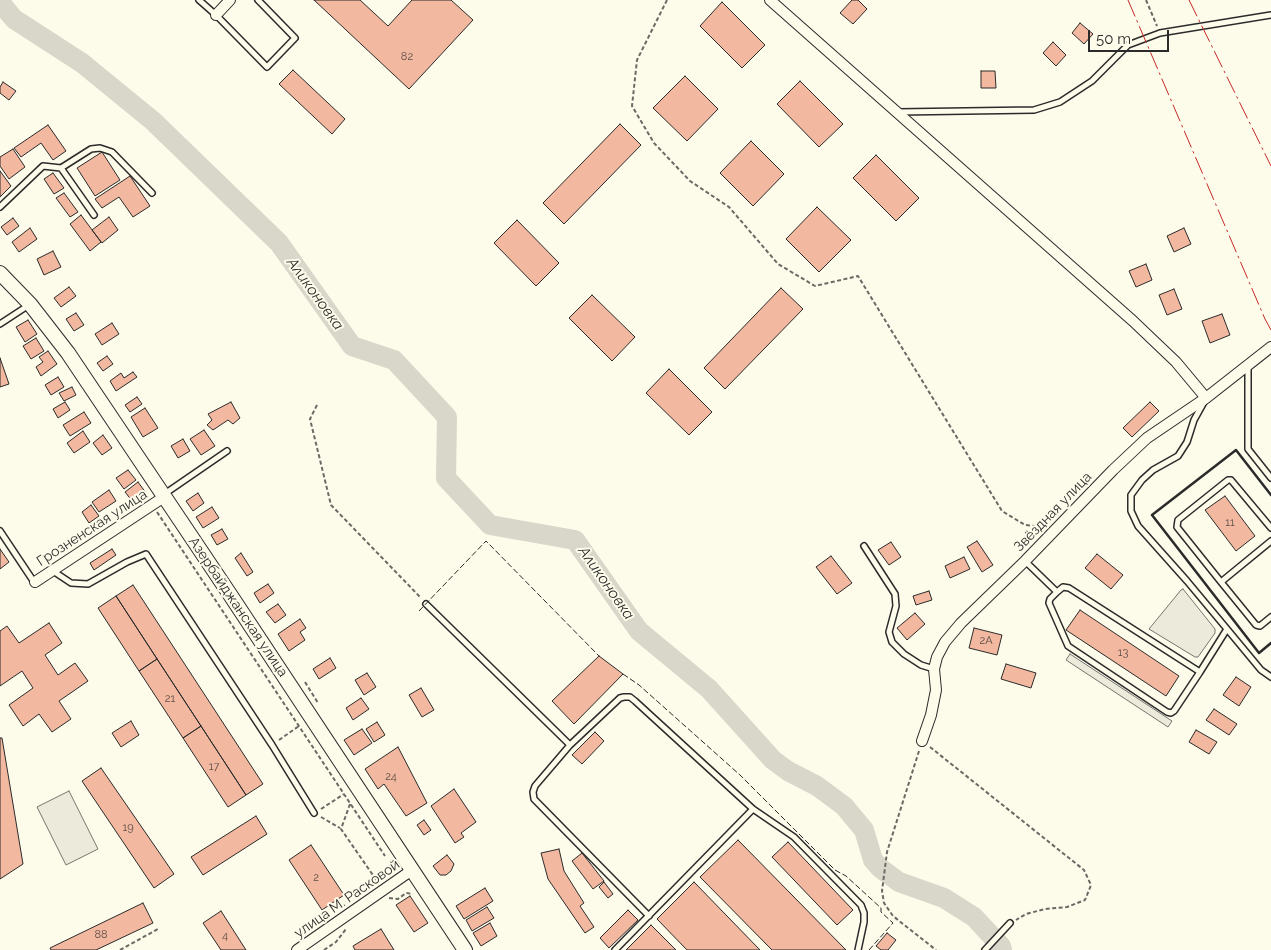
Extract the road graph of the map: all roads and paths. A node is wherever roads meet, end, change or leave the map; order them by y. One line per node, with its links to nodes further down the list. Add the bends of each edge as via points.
1 (198, 0): 8 (lane)
2 (230, 0): 8 (street)
3 (258, 0): 8 (lane, via 295,38 267,67)
4 (667, 0): 25 (path, via 637,60 632,106 654,143 690,181 729,208 778,264 815,286 858,276 1002,510 1026,525)
5 (770, 0): 10 (street)
6 (1146, 0): 9 (path)
7 (1271, 14): 9 (lane)
8 (216, 15)
9 (1160, 33): 10 (lane, via 1128,45 1092,81 1060,102 1034,110)
10 (897, 112): 20 (street, via 1133,321 1176,362)
11 (61, 168): 12 (lane, via 91,149 100,148 112,152); 13 (lane, via 42,166); 14 (lane)
12 (152, 193)
13 (0, 207)
14 (94, 215)
15 (0, 272): 16 (main road, Азербайджанская улица)
16 (30, 304): 17 (lane); 24 (main road, Азербайджанская улица, via 68,353)
17 (0, 324)
18 (1271, 346): 19 (street, Звёздная улица)
19 (1248, 365): 20 (street, Звёздная улица); 23 (lane, via 1248,449)
20 (1206, 398): 25 (street, Звёздная улица, via 1147,438); 37 (lane, via 1178,456 1153,470 1131,495 1131,511 1138,526)
21 (318, 405): 35 (path, via 310,419 331,505)
22 (226, 451): 24 (lane)
23 (1271, 478)
24 (160, 499): 31 (street, Грозненская улица); 41 (path, via 158,514); 52 (main road, Азербайджанская улица)
25 (1057, 528): 30 (street, Звёздная улица)
26 (1271, 528): 33 (lane, via 1231,480 1178,520 1177,527)
27 (0, 532): 32 (lane)
28 (1271, 541): 33 (lane)
29 (864, 546): 38 (lane, via 895,594 896,606 889,632 892,642 921,665)
30 (1025, 561): 34 (lane); 38 (street, Звёздная улица, via 945,642)
31 (53, 570): 32 (street, Грозненская улица); 43 (lane, via 70,583 88,584 146,554)
32 (35, 582)
33 (1221, 582): 36 (lane, via 1256,625 1260,626)
34 (1057, 592): 39 (lane, via 1063,587 1069,588); 39 (lane, via 1049,603 1068,646 1167,712 1174,711)
35 (426, 604): 44 (lane)
36 (1271, 617)
37 (1227, 629): 39 (lane); 40 (lane, via 1261,670)
38 (934, 669): 42 (street, Звёздная улица, via 936,690)
39 (1200, 672)
40 (1271, 677)
41 (299, 726): 43 (path); 45 (path)
42 (922, 741): 56 (path, via 1084,870 1091,885 1085,900 1067,907 1026,914); 65 (path, via 887,852 882,891 884,903 893,916)
43 (272, 745): 48 (lane)
44 (570, 745): 47 (lane, via 620,698 630,697); 55 (lane, via 535,786 534,799)
45 (344, 794): 46 (path); 48 (path)
46 (350, 804): 50 (path); 51 (path)
47 (753, 809): 55 (lane); 64 (lane, via 794,837 861,904 864,922)
48 (314, 813)
49 (327, 821): 50 (path)
50 (340, 829): 53 (path)
51 (385, 856)
52 (412, 870): 53 (street, улица М. Расковой); 62 (main road, Азербайджанская улица)
53 (384, 891): 54 (path, via 388,898 398,899 406,893 413,894); 60 (street, улица М. Расковой)
54 (417, 900)
55 (649, 916): 63 (lane)
56 (1010, 923): 66 (lane)
57 (347, 928): 61 (path, via 336,942)
58 (158, 929): 59 (path)
59 (120, 950)
60 (297, 950)
61 (324, 950)
62 (464, 950)
63 (615, 950)
64 (858, 950)
65 (936, 950)
66 (985, 950)

